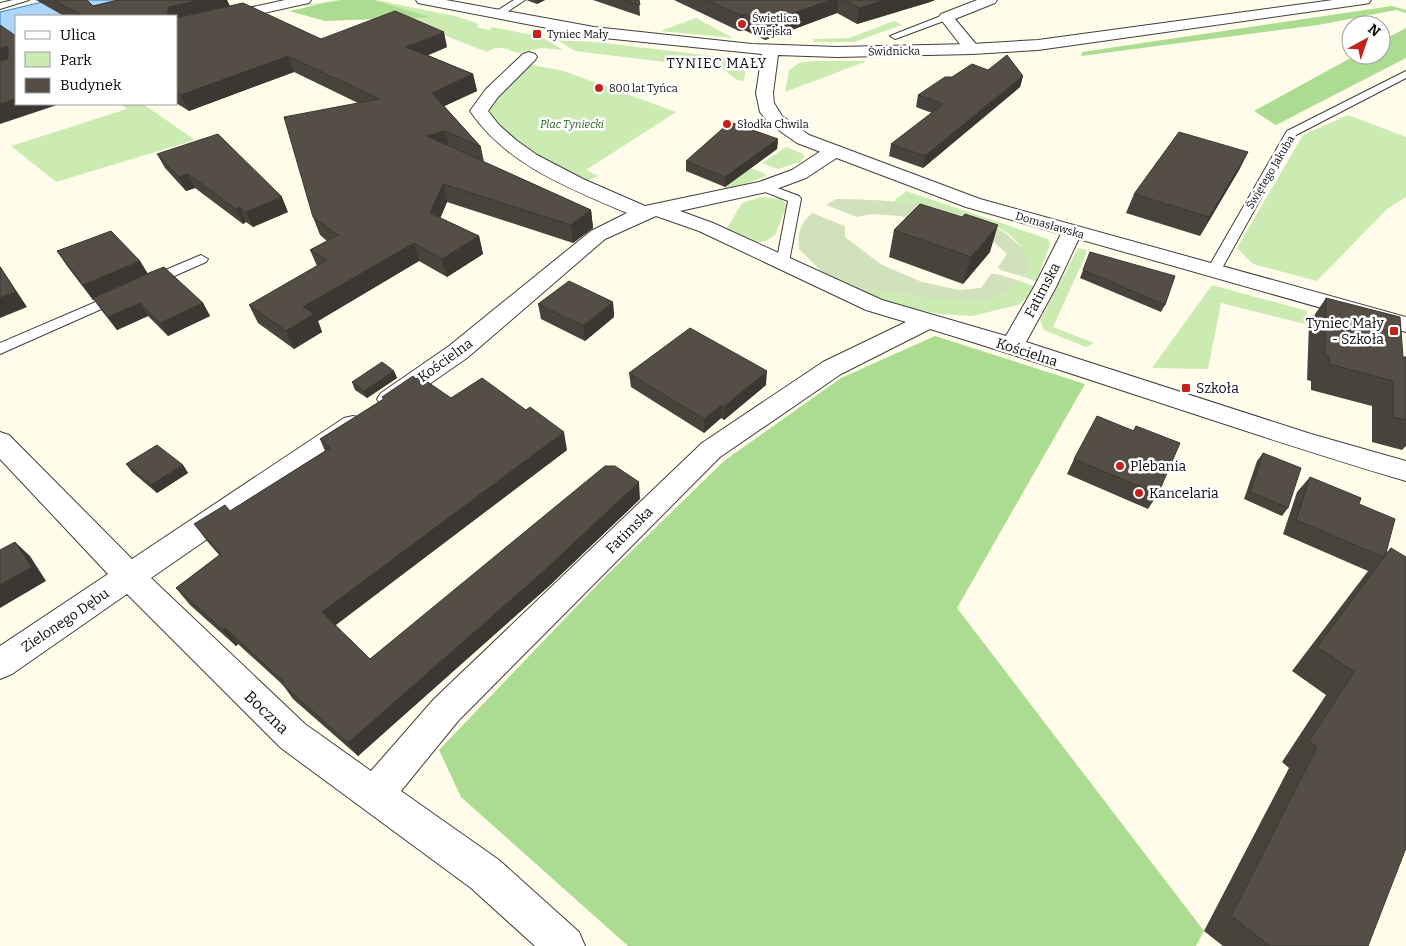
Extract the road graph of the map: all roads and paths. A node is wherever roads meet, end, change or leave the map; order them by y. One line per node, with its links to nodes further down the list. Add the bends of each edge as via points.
1 (24, 0): 7 (lane)
2 (304, 0): 10 (street)
3 (424, 0): 8 (street, Świdnicka)
4 (520, 0): 8 (lane)
5 (990, 0): 9 (street)
6 (1364, 0): 12 (street, Świdnicka, via 1038,45)
7 (0, 6)
8 (498, 14): 13 (street, Świdnicka, via 594,32)
9 (946, 17): 11 (lane); 12 (street)
10 (178, 29)
11 (895, 36)
12 (972, 49): 13 (street, Świdnicka)
13 (771, 50): 16 (street, Domasławska, via 764,89 766,109 783,128)
14 (530, 57): 18 (street, via 492,93 479,111 488,126 509,145 545,168)
15 (1406, 74): 22 (lane, Świętego Jakuba, via 1291,133)
16 (834, 151): 17 (street, Kościelna, via 799,174); 19 (street, Domasławska, via 973,204)
17 (764, 187): 18 (street, Kościelna); 21 (lane, via 796,199)
18 (650, 211): 21 (street, Kościelna, via 706,227); 29 (street, Kościelna, via 598,235 458,352)
19 (1072, 232): 22 (street, Domasławska); 25 (street, Fatimska)
20 (202, 259): 26 (lane)
21 (783, 264): 23 (street, Kościelna, via 874,305)
22 (1214, 270): 24 (street, Domasławska)
23 (928, 321): 25 (street, Kościelna); 31 (street, Fatimska, via 832,368 711,450 446,710)
24 (1406, 325)
25 (1012, 346): 28 (street, Kościelna, via 1306,442)
26 (0, 349)
27 (0, 442): 29 (street, Boczna)
28 (1406, 471)
29 (130, 577): 30 (street, Zielonego Dębu); 31 (street, Boczna, via 293,736)
30 (0, 664)
31 (374, 795): 32 (street, Boczna, via 485,874)
32 (565, 946)

